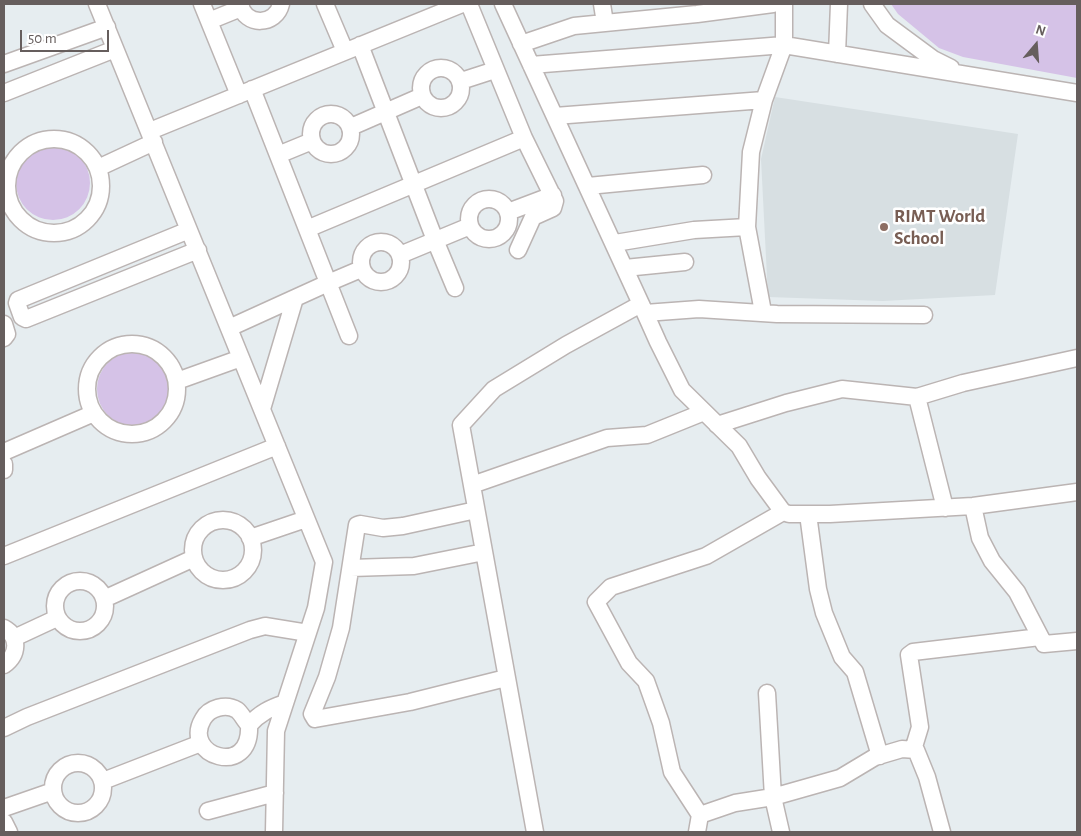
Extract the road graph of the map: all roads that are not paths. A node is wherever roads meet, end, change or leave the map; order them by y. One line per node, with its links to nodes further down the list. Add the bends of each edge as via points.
1 (97, 4): 16 (street)
2 (202, 4): 14 (street)
3 (281, 4): 13 (street, via 273,17 261,22 249,18)
4 (325, 4): 19 (street)
5 (469, 4): 24 (street)
6 (503, 4): 17 (street)
7 (602, 4): 15 (street)
8 (773, 4): 15 (street)
9 (784, 4): 18 (street)
10 (839, 4): 21 (street)
11 (872, 4): 25 (street, via 898,34 933,59)
12 (454, 5): 19 (street)
13 (241, 6): 14 (street)
14 (209, 21): 27 (street)
15 (606, 23): 17 (street, via 574,26)
16 (107, 27): 20 (street); 22 (street)
17 (521, 44): 23 (street)
18 (784, 45): 21 (street); 23 (street); 31 (street)
19 (352, 48): 27 (street); 32 (street)
20 (115, 49): 28 (street); 35 (street)
21 (836, 54): 25 (street)
22 (4, 64)
23 (531, 65): 33 (street)
24 (495, 70): 26 (street); 36 (street)
25 (963, 74): 29 (street)
26 (460, 81): 30 (street, via 461,95 452,106 438,109); 30 (street, via 447,68 434,69 424,77 420,89)
27 (246, 92): 35 (street); 38 (street)
28 (4, 93)
29 (1077, 93)
30 (422, 96): 32 (street)
31 (764, 100): 33 (street); 47 (street, via 751,152)
32 (386, 112): 34 (street); 41 (street)
33 (555, 116): 42 (street)
34 (350, 127): 37 (street, via 351,140 338,153 326,154); 37 (street, via 341,116 327,114 315,121 310,134)
35 (152, 137): 39 (street); 49 (street)
36 (524, 138): 41 (street); 43 (street)
37 (312, 141): 38 (street)
38 (278, 155): 48 (street)
39 (98, 168): 44 (street, via 89,154 76,144 60,139 44,140 29,146 17,157 9,171); 44 (street, via 101,179 99,202 86,221 66,232 38,230 23,221)
40 (703, 175): 42 (street)
41 (414, 184): 48 (street); 50 (street)
42 (588, 186): 51 (street)
43 (553, 195): 45 (street); 53 (street, via 553,208 534,217)
44 (7, 204)
45 (508, 212): 46 (street, via 509,224 496,238 490,240 478,236); 46 (street, via 499,201 478,201 469,212)
46 (470, 226): 50 (street)
47 (748, 227): 51 (street, via 694,230); 62 (street)
48 (307, 229): 58 (street)
49 (189, 230): 52 (street); 52 (street, via 18,300 22,317 26,319)
50 (435, 240): 54 (street); 59 (street)
51 (615, 243): 56 (street)
52 (198, 250): 65 (street)
53 (518, 250)
54 (400, 255): 57 (street, via 391,244 377,242 361,255); 57 (street, via 398,274 388,281 382,283 369,279)
55 (685, 262): 56 (street)
56 (625, 268): 61 (street)
57 (361, 269): 58 (street)
58 (328, 283): 60 (street); 66 (street)
59 (455, 288)
60 (295, 298): 65 (street); 72 (street)
61 (643, 308): 62 (street); 73 (street, via 682,390); 80 (street, via 566,345 494,389 461,426)
62 (763, 312): 63 (street)
63 (924, 315)
64 (4, 324): 67 (street, via 7,334)
65 (229, 328): 68 (street)
66 (349, 336)
67 (4, 338)
68 (241, 358): 70 (street); 72 (street)
69 (1077, 358): 71 (street, via 962,383)
70 (177, 381): 74 (street, via 176,398 170,414 154,429 144,433 121,433); 74 (street, via 166,360 146,346 134,344 110,350 93,367 89,378 87,390)
71 (917, 397): 75 (street, via 842,389); 83 (street)
72 (262, 409): 76 (street)
73 (704, 412): 75 (street); 80 (street, via 647,436 607,438)
74 (94, 414): 77 (street)
75 (717, 425): 85 (street, via 739,446)
76 (276, 446): 87 (street); 90 (street)
77 (4, 452)
78 (4, 464): 79 (street)
79 (4, 470)
80 (472, 485): 84 (street)
81 (1077, 492): 82 (street)
82 (973, 506): 83 (street); 97 (street, via 980,538 992,561 1017,592)
83 (945, 508): 86 (street)
84 (476, 510): 89 (street); 92 (street, via 404,526 357,525)
85 (783, 512): 86 (street); 114 (street, via 706,556 611,587 596,602 629,663 646,681 661,723 672,772)
86 (808, 514): 107 (street, via 824,613 842,657 855,672)
87 (306, 518): 88 (street); 96 (street, via 324,562)
88 (250, 538): 91 (street, via 235,523 213,522 196,536); 91 (street, via 252,558 242,574 233,579 213,579 198,567)
89 (484, 552): 92 (street, via 414,566); 100 (street)
90 (4, 556)
91 (194, 558): 93 (street)
92 (351, 568): 100 (street, via 342,628 328,677 312,714 315,720 410,702)
93 (104, 599): 94 (street, via 105,610 94,627 73,631); 94 (street, via 93,584 84,581 66,584 55,599)
94 (57, 618): 95 (street)
95 (9, 633): 99 (street, via 16,646 15,653)
96 (308, 634): 102 (street); 104 (street, via 265,626 250,630)
97 (1040, 636): 98 (street, via 1044,644); 106 (street, via 909,655 920,727)
98 (1077, 641)
99 (4, 665)
100 (506, 678): 118 (street)
101 (767, 693): 111 (street)
102 (285, 703): 103 (street, via 269,708); 110 (street, via 276,731)
103 (249, 725): 105 (street, via 250,736 238,753 218,757); 105 (street, via 238,710 219,707 211,710 200,725)
104 (4, 728)
105 (202, 744): 108 (street)
106 (913, 750): 107 (street, via 902,749); 121 (street, via 916,750 927,777)
107 (880, 756): 111 (street, via 840,778)
108 (103, 781): 109 (street, via 86,764 69,764 56,775); 109 (street, via 104,790 98,805 83,813 67,811 60,806)
109 (53, 791): 112 (street)
110 (275, 793): 113 (street); 117 (street)
111 (773, 797): 114 (street, via 734,803); 120 (street)
112 (4, 808)
113 (208, 810)
114 (700, 815): 119 (street)
115 (4, 822): 116 (street)
116 (9, 832)
117 (274, 832)
118 (535, 832)
119 (698, 832)
120 (781, 832)
121 (942, 832)

